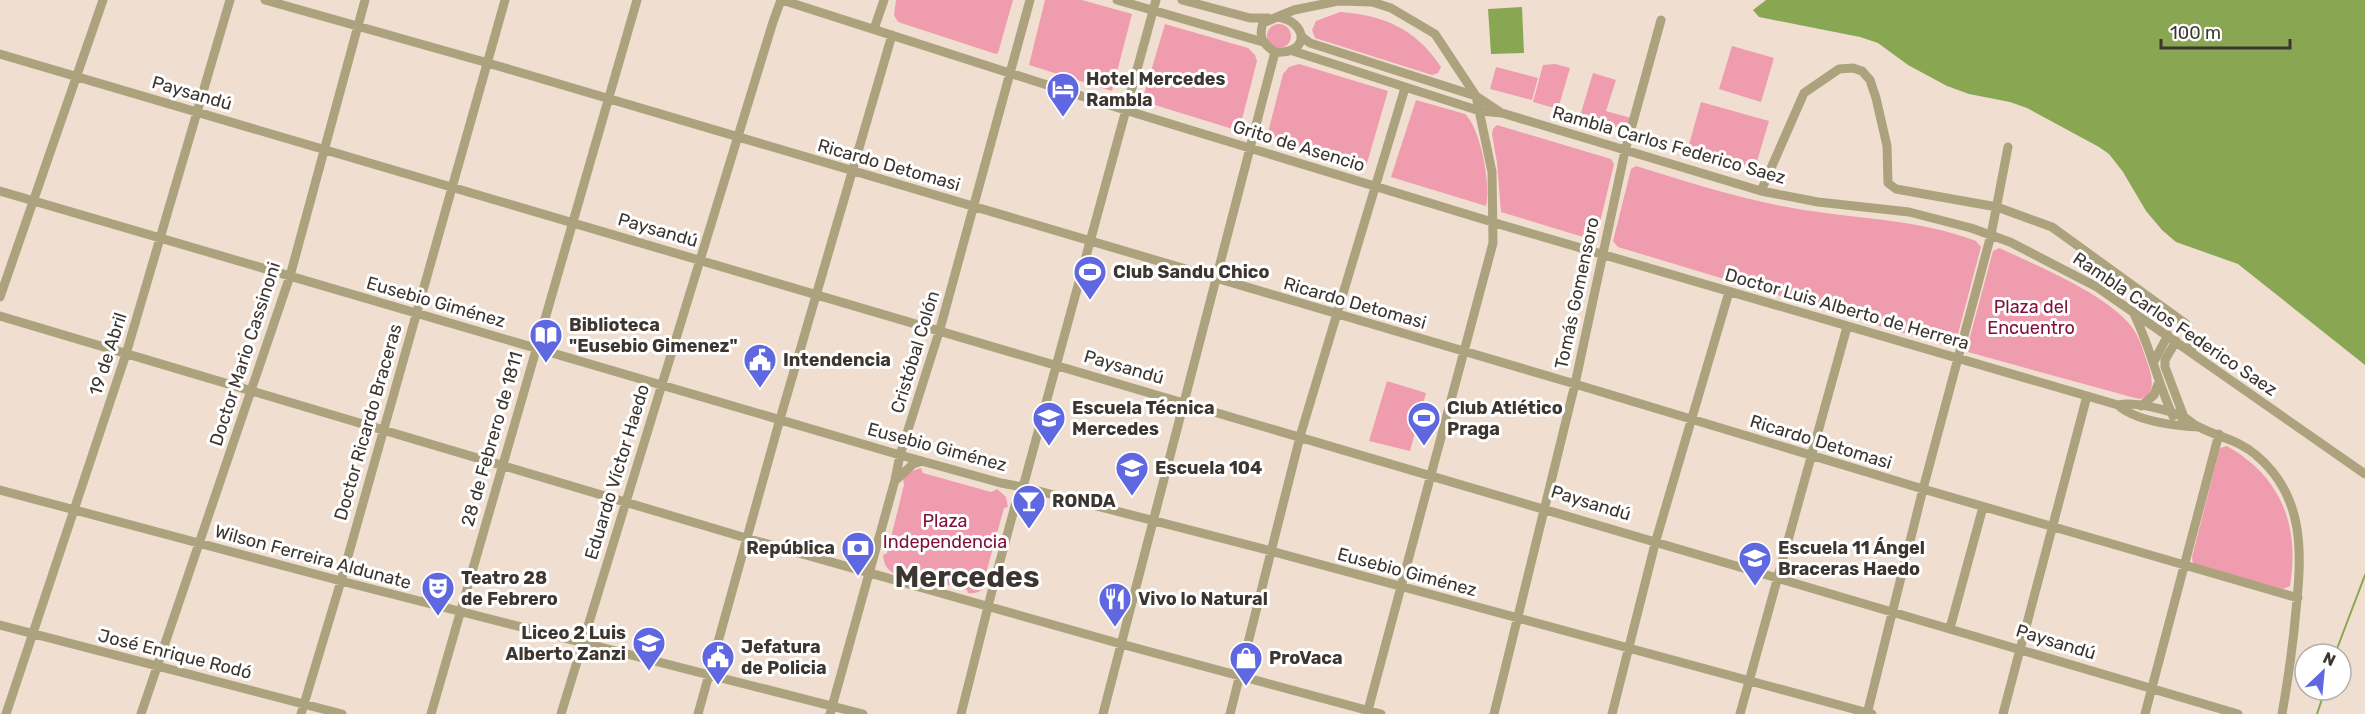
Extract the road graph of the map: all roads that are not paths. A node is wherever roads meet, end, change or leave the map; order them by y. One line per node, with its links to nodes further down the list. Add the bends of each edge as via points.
1 (103, 0): 28 (street)
2 (230, 0): 34 (street, 19 de Abril)
3 (265, 0): 18 (street, Ricardo Detomasi)
4 (365, 0): 18 (street, Doctor Mario Cassinoni)
5 (505, 0): 26 (street, Doctor Ricardo Braceras)
6 (636, 0): 31 (street, 28 de Febrero de 1811)
7 (781, 0): 19 (street, Grito de Asencio); 36 (street, Eduardo Víctor Haedo)
8 (884, 0): 19 (street)
9 (1030, 0): 27 (street, Cristóbal Colón)
10 (1117, 0): 15 (street)
11 (1156, 0): 15 (street)
12 (1182, 0): 16 (street, via 1250,18)
13 (1319, 0): 14 (street)
14 (1338, 1): 16 (street); 30 (street, via 1372,2 1415,20 1435,34)
15 (1153, 10): 22 (street); 32 (street)
16 (1273, 17): 21 (street, via 1292,21); 22 (street, via 1263,23)
17 (1660, 20): 40 (street, Tomás Gomensoro)
18 (358, 26): 26 (street, Ricardo Detomasi); 38 (street, Doctor Mario Cassinoni)
19 (874, 29): 20 (street, Grito de Asencio)
20 (892, 35): 27 (street, Grito de Asencio); 41 (street)
21 (1301, 36): 23 (street); 30 (street, Rambla Carlos Federico Saez, via 1310,43)
22 (1263, 42): 24 (street)
23 (1293, 51): 24 (street); 29 (street, Rambla Carlos Federico Saez)
24 (1275, 52): 39 (street)
25 (0, 54): 28 (street, Paysandú)
26 (488, 63): 31 (street, Ricardo Detomasi); 42 (street, Doctor Ricardo Braceras)
27 (1010, 73): 32 (street, Grito de Asencio); 47 (street, Cristóbal Colón)
28 (77, 76): 34 (street, Paysandú); 46 (street)
29 (1405, 88): 33 (street, Rambla Carlos Federico Saez); 43 (street)
30 (1476, 96): 33 (street); 35 (street, Rambla Carlos Federico Saez)
31 (607, 100): 36 (street, Ricardo Detomasi); 49 (street, 28 de Febrero de 1811)
32 (1125, 110): 39 (street, Grito de Asencio); 53 (street)
33 (1480, 111): 35 (street, Rambla Carlos Federico Saez); 50 (street, via 1492,172)
34 (198, 112): 38 (street, Paysandú); 52 (street, 19 de Abril)
35 (1502, 113): 40 (street, Rambla Carlos Federico Saez)
36 (737, 138): 41 (street, Ricardo Detomasi); 55 (street, Eduardo Víctor Haedo)
37 (2008, 147): 48 (street)
38 (325, 149): 42 (street, Paysandú); 56 (street, Doctor Mario Cassinoni)
39 (1250, 149): 43 (street, Grito de Asencio); 57 (street)
40 (1625, 152): 45 (street, Rambla Carlos Federico Saez); 54 (street, Tomás Gomensoro)
41 (852, 172): 47 (street, Ricardo Detomasi); 59 (street)
42 (452, 186): 49 (street, Paysandú); 62 (street, Doctor Ricardo Braceras)
43 (1375, 187): 50 (street, Grito de Asencio); 63 (street)
44 (0, 191): 46 (street, Eusebio Giménez)
45 (1761, 191): 48 (street, via 1804,93 1839,69 1853,68 1870,80 1876,98 1887,146 1888,183 1896,189); 51 (street, Rambla Carlos Federico Saez, via 1909,212)
46 (34, 201): 52 (street, Eusebio Giménez); 60 (street)
47 (973, 207): 53 (street, Ricardo Detomasi); 66 (street, Cristóbal Colón)
48 (1997, 207): 51 (street); 70 (street, via 2052,227 2186,324)
49 (572, 222): 55 (street, Paysandú); 68 (street, 28 de Febrero de 1811)
50 (1494, 223): 54 (street, Grito de Asencio); 69 (street, via 1492,247)
51 (1991, 235): 61 (street, Rambla Carlos Federico Saez, via 2066,269); 72 (street)
52 (162, 238): 56 (street, Eusebio Giménez); 71 (street, 19 de Abril)
53 (1090, 241): 57 (street, Ricardo Detomasi); 74 (street)
54 (1603, 255): 58 (street, Doctor Luis Alberto de Herrera); 76 (street, Tomás Gomensoro)
55 (699, 259): 59 (street, Paysandú); 75 (street, Eduardo Víctor Haedo)
56 (290, 276): 62 (street, Eusebio Giménez); 78 (street, Doctor Mario Cassinoni)
57 (1215, 278): 63 (street, Ricardo Detomasi); 80 (street)
58 (1729, 292): 65 (street, Doctor Luis Alberto de Herrera); 85 (street)
59 (816, 294): 66 (street, Paysandú); 84 (street)
60 (0, 297)
61 (2133, 311): 67 (street, Rambla Carlos Federico Saez); 73 (street)
62 (416, 313): 68 (street, Eusebio Giménez); 87 (street, Doctor Ricardo Braceras)
63 (1336, 315): 69 (street, Ricardo Detomasi); 88 (street)
64 (0, 316): 71 (street)
65 (1847, 327): 72 (street, Doctor Luis Alberto de Herrera); 91 (street)
66 (940, 329): 74 (street, Paysandú); 90 (street, Cristóbal Colón)
67 (2172, 338): 70 (street, Rambla Carlos Federico Saez); 73 (street); 86 (street, via 2164,360)
68 (535, 348): 75 (street, Eusebio Giménez); 93 (street, 28 de Febrero de 1811)
69 (1464, 352): 76 (street, Ricardo Detomasi); 94 (street)
70 (2192, 352): 95 (street, Rambla Carlos Federico Saez)
71 (126, 354): 78 (street); 105 (street, 19 de Abril)
72 (1959, 359): 79 (street, Doctor Luis Alberto de Herrera); 99 (street)
73 (2153, 363): 77 (street)
74 (1056, 364): 80 (street, Paysandú); 98 (street)
75 (661, 384): 84 (street, Eusebio Giménez); 101 (street, Eduardo Víctor Haedo)
76 (1575, 384): 85 (street, Ricardo Detomasi); 103 (street, Tomás Gomensoro)
77 (2158, 384): 82 (street, via 2154,395); 83 (street)
78 (250, 391): 87 (street); 110 (street, Doctor Mario Cassinoni)
79 (2087, 396): 81 (street, Doctor Luis Alberto de Herrera); 107 (street)
80 (1182, 401): 88 (street, Paysandú); 106 (street)
81 (2118, 405): 82 (street, Doctor Luis Alberto de Herrera); 86 (street, Doctor Luis Alberto de Herrera, via 2126,413)
82 (2141, 406): 83 (street, Doctor Luis Alberto de Herrera)
83 (2172, 414): 86 (street, Doctor Luis Alberto de Herrera)
84 (780, 419): 90 (street, Eusebio Giménez); 108 (street)
85 (1691, 420): 91 (street, Ricardo Detomasi); 109 (street)
86 (2181, 422): 89 (street, Doctor Luis Alberto de Herrera)
87 (383, 430): 93 (street); 117 (street, Doctor Ricardo Braceras)
88 (1301, 433): 94 (street, Paysandú); 111 (street)
89 (2219, 434): 113 (street); 120 (street, Doctor Luis Alberto de Herrera, via 2257,455 2288,498 2300,538)
90 (900, 455): 92 (street, Eusebio Giménez); 96 (street, Cristóbal Colón)
91 (1813, 456): 99 (street, Ricardo Detomasi); 116 (street)
92 (922, 461): 96 (street); 97 (street, Eusebio Giménez)
93 (502, 465): 101 (street); 124 (street, 28 de Febrero de 1811)
94 (1432, 473): 103 (street, Paysandú); 119 (street)
95 (2365, 474)
96 (895, 480): 112 (street, Cristóbal Colón)
97 (1001, 483): 98 (street, Eusebio Giménez); 102 (street, via 1008,488)
98 (1023, 487): 102 (street); 106 (street, Eusebio Giménez)
99 (1923, 489): 104 (street, Ricardo Detomasi); 123 (street)
100 (0, 490): 105 (street, Wilson Ferreira Aldunate)
101 (625, 502): 108 (street); 129 (street, Eduardo Víctor Haedo)
102 (1015, 506): 118 (street)
103 (1545, 507): 109 (street, Paysandú); 125 (street, Tomás Gomensoro)
104 (1983, 507): 107 (street, Ricardo Detomasi); 127 (street)
105 (75, 510): 110 (street, Wilson Ferreira Aldunate); 128 (street, 19 de Abril)
106 (1152, 521): 111 (street, Eusebio Giménez); 130 (street)
107 (2052, 527): 113 (street, Ricardo Detomasi); 132 (street)
108 (746, 538): 114 (street); 135 (street)
109 (1656, 540): 116 (street, Paysandú); 131 (street)
110 (199, 544): 117 (street, Wilson Ferreira Aldunate); 133 (street, Doctor Mario Cassinoni)
111 (1271, 551): 119 (street, Eusebio Giménez); 134 (street)
112 (875, 554): 114 (street, Cristóbal Colón); 115 (street)
113 (2184, 566): 120 (street, Ricardo Detomasi); 137 (street)
114 (870, 573): 115 (street); 139 (street, Cristóbal Colón)
115 (889, 578): 121 (street)
116 (1778, 578): 123 (street, Paysandú); 136 (street)
117 (341, 581): 124 (street, Wilson Ferreira Aldunate); 138 (street, Doctor Ricardo Braceras)
118 (994, 584): 121 (street); 122 (street)
119 (1402, 588): 125 (street, Eusebio Giménez); 140 (street)
120 (2298, 598): 159 (street, Doctor Luis Alberto de Herrera)
121 (971, 602): 122 (street)
122 (989, 607): 130 (street); 148 (street)
123 (1892, 609): 127 (street, Paysandú); 155 (street)
124 (459, 612): 129 (street, Wilson Ferreira Aldunate); 144 (street, 28 de Febrero de 1811)
125 (1517, 618): 131 (street, Eusebio Giménez); 152 (street, Tomás Gomensoro)
126 (0, 626): 128 (street, José Enrique Rodó)
127 (1950, 628): 132 (street, Paysandú)
128 (33, 635): 133 (street, José Enrique Rodó); 141 (street, 19 de Abril)
129 (581, 643): 135 (street, Wilson Ferreira Aldunate); 145 (street, Eduardo Víctor Haedo)
130 (1121, 644): 134 (street); 149 (street)
131 (1628, 648): 136 (street, Eusebio Giménez); 153 (street)
132 (2019, 648): 137 (street, Paysandú); 156 (street)
133 (157, 667): 138 (street, José Enrique Rodó); 142 (street, Doctor Mario Cassinoni)
134 (1239, 675): 140 (street); 150 (street)
135 (708, 676): 139 (street, Wilson Ferreira Aldunate); 146 (street)
136 (1749, 681): 154 (street); 155 (street, Eusebio Giménez)
137 (2152, 688): 157 (street); 158 (street, Paysandú)
138 (303, 709): 143 (street, José Enrique Rodó)
139 (831, 710): 147 (street, Wilson Ferreira Aldunate)
140 (1368, 712): 151 (street)
141 (6, 714)
142 (141, 714)
143 (342, 714)
144 (431, 714)
145 (561, 714)
146 (698, 714)
147 (863, 714)
148 (961, 714)
149 (1103, 714)
150 (1230, 714)
151 (1381, 714)
152 (1494, 714)
153 (1612, 714)
154 (1740, 714)
155 (1869, 714)
156 (2003, 714)
157 (2145, 714)
158 (2238, 714)
159 (2282, 714)

